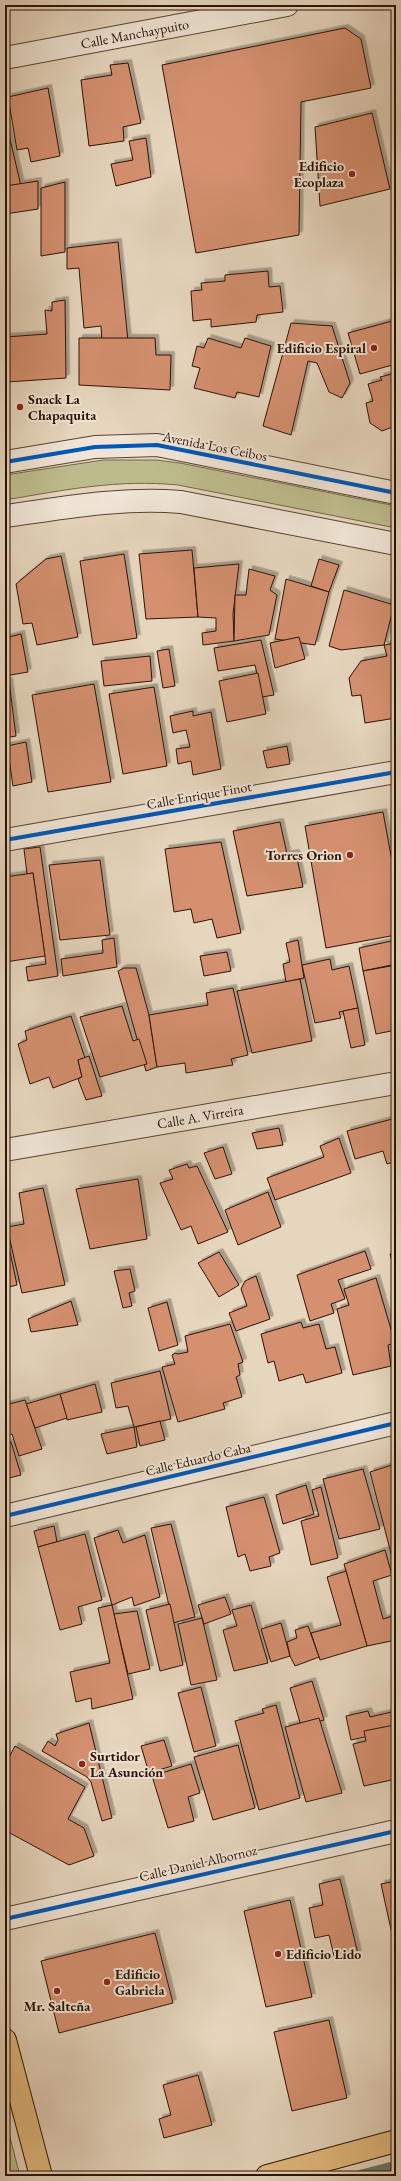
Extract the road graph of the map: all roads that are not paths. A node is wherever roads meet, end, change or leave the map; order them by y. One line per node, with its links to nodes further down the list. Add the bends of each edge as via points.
1 (287, 5): 2 (street, Calle Manchaypuito)
2 (5, 58)
3 (5, 462): 4 (street, Avenida Los Ceibos, via 95,447 158,446)
4 (396, 493)
5 (5, 516): 6 (street, via 106,501 154,500 181,502)
6 (396, 544)
7 (396, 772): 8 (street, Calle Enrique Finot)
8 (5, 840)
9 (396, 1083): 10 (street, Calle A. Virreira)
10 (5, 1150)
11 (396, 1423): 12 (street, Calle Eduardo Caba)
12 (5, 1516)
13 (396, 1831): 14 (street, Calle Daniel Albornoz)
14 (5, 1919)
15 (5, 2040): 17 (main road)
16 (396, 2141): 18 (main road)
17 (41, 2176)
18 (267, 2176)

